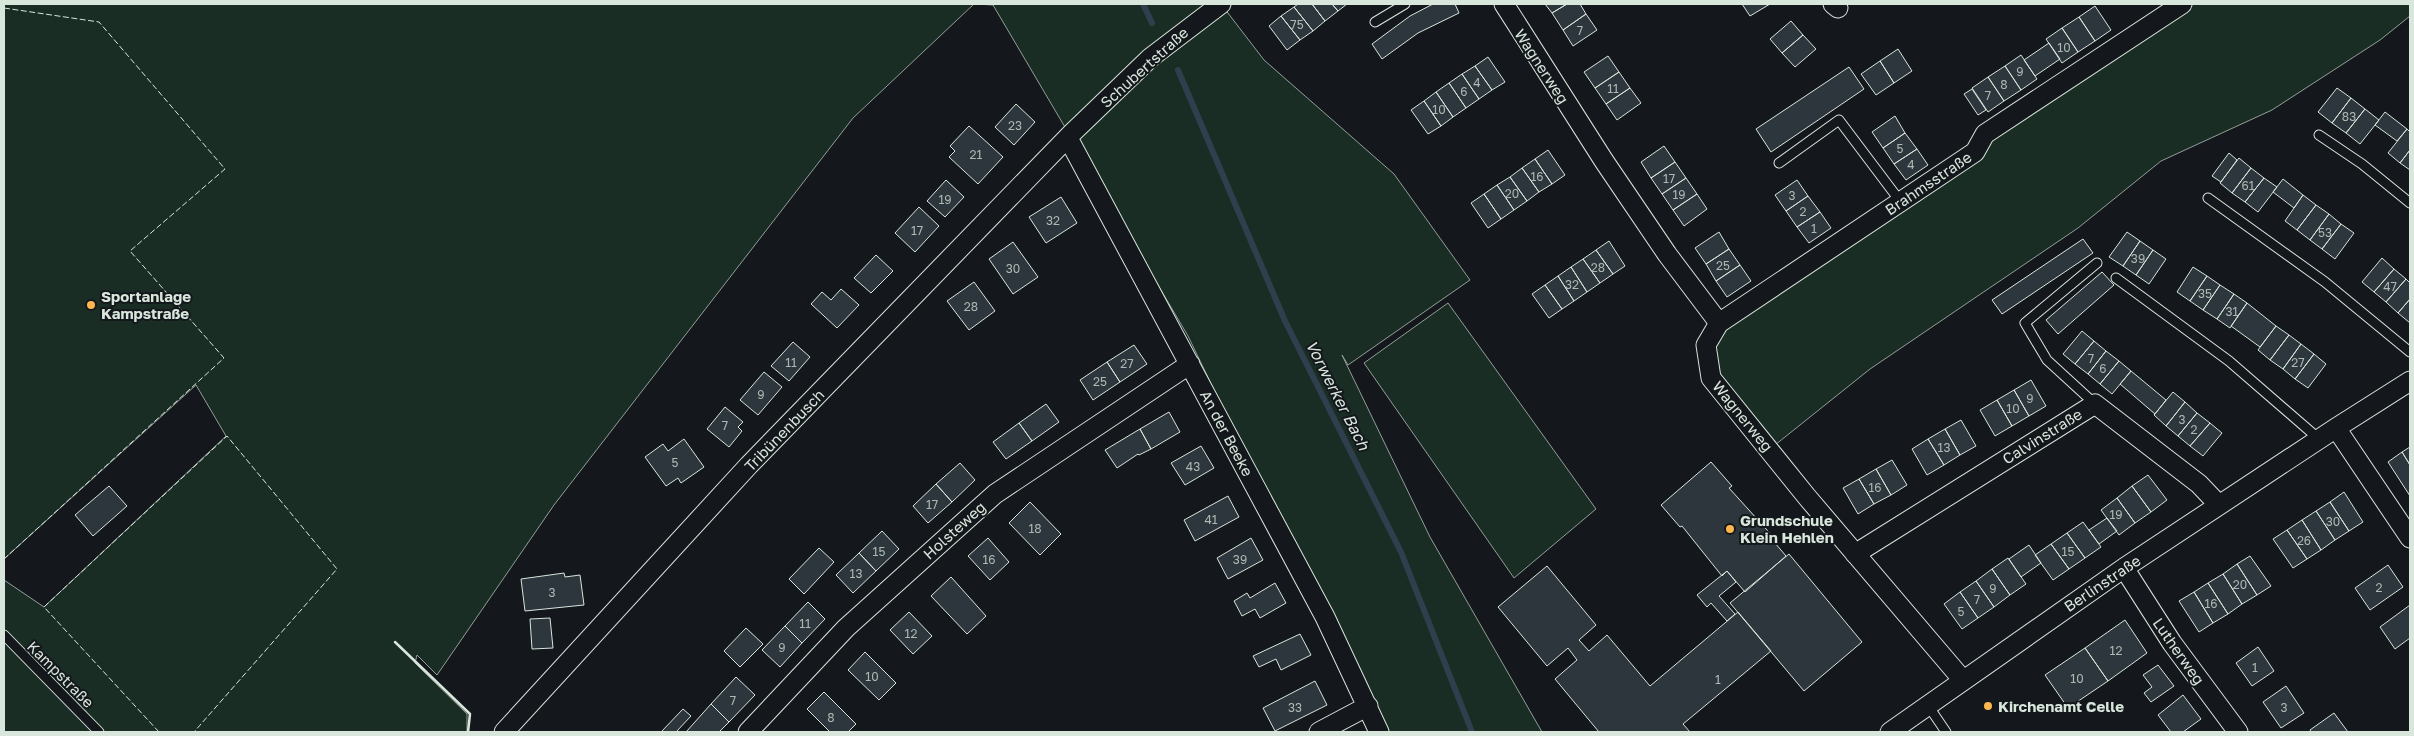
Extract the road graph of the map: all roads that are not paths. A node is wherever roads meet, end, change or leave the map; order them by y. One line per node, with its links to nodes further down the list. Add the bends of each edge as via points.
1 (1222, 4): 7 (street, Schubertstraße, via 1150,58)
2 (1405, 4): 5 (lane)
3 (1504, 4): 14 (street, Wagnerweg, via 1630,200)
4 (2182, 4): 10 (street, Brahmsstraße, via 1985,134 1975,152)
5 (1375, 22)
6 (2319, 135): 11 (lane, via 2362,164)
7 (1069, 136): 16 (street, An der Beeke); 30 (street, Tribünenbusch, via 749,465)
8 (1779, 163): 10 (lane, via 1840,120)
9 (2208, 198): 15 (lane, via 2325,282)
10 (1900, 202): 14 (street, Brahmsstraße)
11 (2410, 203)
12 (2097, 263): 18 (lane, via 2025,323 2047,360)
13 (2116, 278): 20 (lane, via 2229,361)
14 (1719, 323): 23 (street, Wagnerweg, via 1706,345 1711,378)
15 (2410, 352)
16 (1190, 364): 28 (street, An der Beeke); 31 (street, Holsteweg, via 995,494 846,628)
17 (2410, 381): 19 (street, Berlinstraße)
18 (2095, 404): 21 (street, Calvinstraße, via 2199,484); 23 (street, Calvinstraße)
19 (2336, 428): 20 (street, Berlinstraße); 22 (street)
20 (2319, 439): 21 (street, Berlinstraße)
21 (2219, 505): 24 (street, Berlinstraße)
22 (2410, 538)
23 (1855, 554): 26 (street, Wagnerweg)
24 (2124, 568): 26 (street, Berlinstraße); 36 (street, Lutherweg, via 2172,643)
25 (4, 635): 29 (lane, Kampstraße)
26 (1962, 679): 27 (street, Berlinstraße)
27 (1927, 704): 34 (street, Berlinstraße); 35 (lane)
28 (1368, 706): 32 (street); 33 (street, An der Beeke)
29 (99, 732)
30 (504, 732)
31 (748, 732)
32 (1319, 732)
33 (1378, 732)
34 (1890, 732)
35 (1946, 732)
36 (2238, 732)

